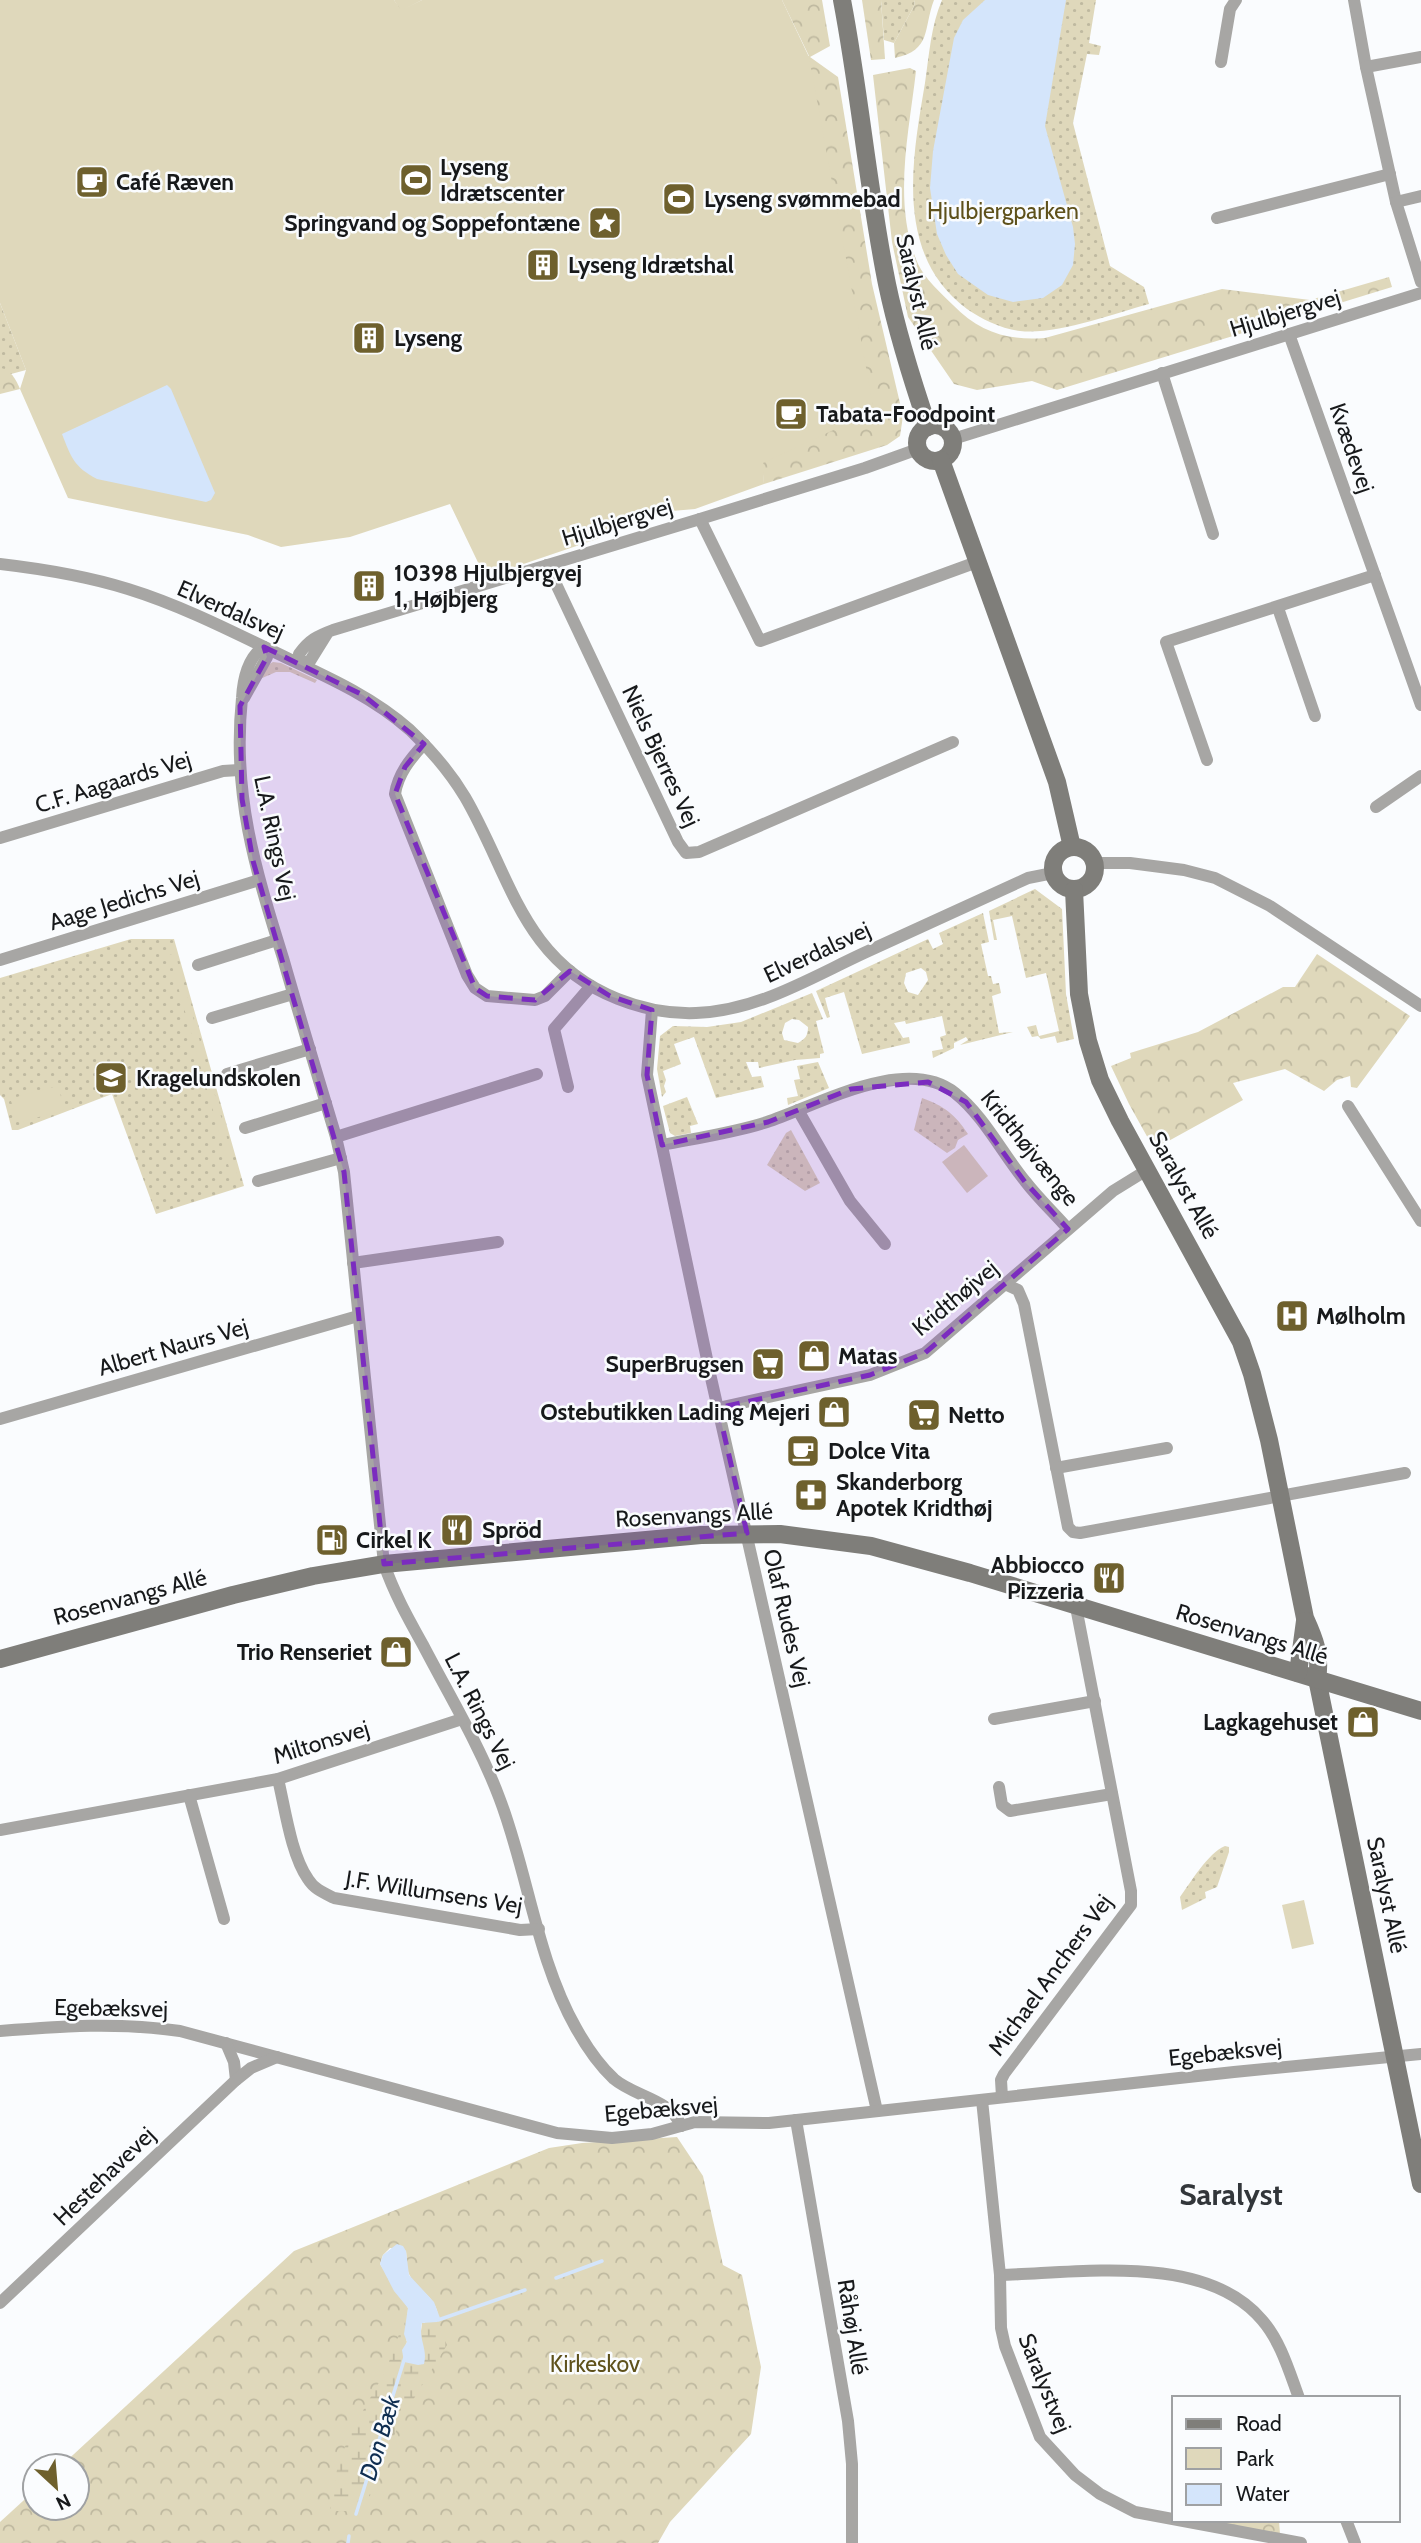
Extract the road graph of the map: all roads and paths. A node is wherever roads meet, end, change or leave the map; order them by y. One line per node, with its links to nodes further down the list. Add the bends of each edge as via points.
1 (842, 0): 15 (street, Saralyst Allé, via 887,284)
2 (1236, 0): 5 (street, via 1230,9)
3 (1354, 0): 6 (street)
4 (1421, 57): 6 (street)
5 (1222, 62)
6 (1366, 67): 7 (street)
7 (1390, 174): 9 (street); 10 (street)
8 (1421, 196): 9 (street)
9 (1396, 202): 11 (street)
10 (1217, 218)
11 (1421, 282)
12 (1421, 293): 13 (street, Hjulbjergvej)
13 (1289, 334): 14 (street, Hjulbjergvej); 24 (street, Kvædevej)
14 (1162, 373): 16 (street, Hjulbjergvej); 20 (street)
15 (928, 426): 16 (street, via 943,427); 17 (street, via 920,433)
16 (953, 439): 18 (street, via 952,450)
17 (918, 449): 18 (street, via 930,461); 19 (street, Hjulbjergvej)
18 (941, 460): 21 (street)
19 (700, 519): 21 (street, via 760,641); 23 (street, Hjulbjergvej)
20 (1213, 534)
21 (977, 562): 37 (street, via 1057,782)
22 (0, 564): 26 (street, Elverdalsvej, via 89,578 131,590)
23 (547, 565): 27 (street, Hjulbjergvej, via 328,632 310,661); 30 (street, Niels Bjerres Vej, via 686,853 699,852)
24 (1375, 575): 25 (street); 28 (street, Kvædevej)
25 (1278, 608): 29 (street); 32 (street, via 1166,642)
26 (264, 647): 27 (street, Elverdalsvej); 33 (street, L.A. Rings Vej, via 257,651 243,680)
27 (301, 664): 31 (street, Elverdalsvej, via 386,710)
28 (1421, 705)
29 (1315, 716)
30 (953, 741)
31 (424, 744): 45 (street, Elverdalsvej, via 465,798 522,915 537,938); 45 (street, via 401,774 395,794 475,988 487,996 535,1000)
32 (1207, 760)
33 (239, 770): 36 (street, C.F. Aagaards Vej); 40 (street, L.A. Rings Vej)
34 (1421, 776): 35 (street)
35 (1376, 807)
36 (0, 838)
37 (1072, 847): 38 (street, via 1086,851); 39 (street, via 1059,853)
38 (1094, 863): 41 (street, via 1088,884); 48 (street, via 1130,863 1215,878 1269,905)
39 (1053, 873): 41 (street, via 1058,884); 49 (street, Elverdalsvej, via 1028,878 745,1007 692,1014)
40 (259, 880): 42 (street, L.A. Rings Vej); 43 (street, Aage Jedichs Vej)
41 (1074, 890): 62 (street, Saralyst Allé, via 1079,994 1088,1041 1100,1080)
42 (277, 940): 44 (street); 47 (street, L.A. Rings Vej)
43 (0, 960)
44 (198, 965)
45 (570, 971): 46 (street, Elverdalsvej)
46 (591, 986): 49 (street, Elverdalsvej); 54 (street, via 554,1029)
47 (293, 994): 50 (street); 51 (street, L.A. Rings Vej)
48 (1421, 1006)
49 (652, 1010): 60 (street, Olaf Rudes Vej, via 647,1075)
50 (212, 1018)
51 (310, 1049): 52 (street); 55 (street, L.A. Rings Vej)
52 (227, 1074)
53 (537, 1074): 59 (street)
54 (568, 1087)
55 (326, 1103): 58 (street); 59 (street, L.A. Rings Vej)
56 (1348, 1106): 64 (street)
57 (798, 1110): 60 (street, Kridthøjvænge, via 742,1129); 65 (street, Kridthøjvænge, via 851,1089 885,1082 907,1080 952,1090); 67 (street, via 850,1201)
58 (245, 1128)
59 (336, 1137): 61 (street, L.A. Rings Vej)
60 (662, 1144): 71 (street, Olaf Rudes Vej)
61 (341, 1158): 63 (street); 68 (street, L.A. Rings Vej)
62 (1147, 1170): 65 (street, Kridthøjvej, via 1113,1191); 76 (street, Saralyst Allé, via 1241,1342 1258,1395)
63 (258, 1181)
64 (1421, 1221)
65 (1069, 1229): 69 (street, Kridthøjvej)
66 (498, 1242): 68 (street)
67 (885, 1244)
68 (353, 1263): 70 (street, L.A. Rings Vej)
69 (1005, 1284): 71 (street, Kridthøjvej, via 942,1340 908,1361 870,1376); 74 (street, via 1018,1290 1024,1304)
70 (358, 1316): 72 (street, Albert Naurs Vej); 78 (street, L.A. Rings Vej)
71 (718, 1408): 77 (street, Olaf Rudes Vej)
72 (0, 1419)
73 (1167, 1448): 74 (street)
74 (1056, 1468): 76 (street, via 1068,1527 1080,1533)
75 (1405, 1473): 76 (street)
76 (1279, 1497): 80 (street, Saralyst Allé)
77 (747, 1533): 78 (street, Rosenvangs Allé); 79 (street, Rosenvangs Allé, via 871,1546); 103 (street, Olaf Rudes Vej)
78 (384, 1564): 81 (street, Rosenvangs Allé, via 233,1595); 86 (street, L.A. Rings Vej, via 394,1593)
79 (1076, 1606): 82 (street, Rosenvangs Allé); 84 (street, Michael Anchers Vej)
80 (1305, 1618): 82 (street, Saralyst Allé); 83 (street, Saralyst Allé, via 1320,1662)
81 (0, 1659)
82 (1298, 1673): 83 (street, Rosenvangs Allé)
83 (1317, 1679): 85 (street, Rosenvangs Allé); 99 (street, Saralyst Allé)
84 (1094, 1701): 87 (street); 90 (street, Michael Anchers Vej)
85 (1421, 1711)
86 (462, 1719): 88 (street, Miltonsvej); 94 (street, L.A. Rings Vej, via 500,1799)
87 (994, 1719)
88 (278, 1779): 91 (street, Miltonsvej); 94 (street, J.F. Willumsens Vej, via 299,1860 318,1890 334,1898 520,1930)
89 (999, 1787): 90 (street, via 1002,1805 1010,1811)
90 (1112, 1794): 101 (street, Michael Anchers Vej, via 1131,1905 1004,2074)
91 (189, 1795): 92 (street, Miltonsvej); 93 (street)
92 (0, 1830)
93 (223, 1919)
94 (539, 1929): 105 (street, L.A. Rings Vej, via 561,1995 591,2052 615,2079 670,2108)
95 (0, 2031): 96 (street, Egebæksvej, via 129,2025)
96 (226, 2043): 98 (street, Egebæksvej); 100 (street)
97 (1421, 2054): 99 (street, Egebæksvej)
98 (277, 2057): 100 (street, Hestehavevej); 105 (street, Egebæksvej, via 556,2133 612,2138)
99 (1395, 2057): 101 (street, Egebæksvej); 106 (street, Saralyst Allé)
100 (236, 2080): 108 (street, Hestehavevej)
101 (1002, 2097): 102 (street, Egebæksvej)
102 (982, 2100): 103 (street, Egebæksvej); 107 (street, Saralystvej)
103 (877, 2111): 104 (street, Egebæksvej)
104 (796, 2120): 105 (street, Egebæksvej); 113 (street, Råhøj Allé, via 848,2421)
105 (681, 2126)
106 (1421, 2184)
107 (1000, 2275): 109 (street, via 1131,2271 1208,2284 1229,2293 1261,2318 1280,2348); 110 (street, Saralystvej, via 1005,2346 1040,2437 1100,2494 1135,2512)
108 (0, 2303)
109 (1298, 2396)
110 (1172, 2519)
111 (1189, 2522): 114 (street, Saralystvej)
112 (1347, 2522): 115 (street)
113 (852, 2543)
114 (1301, 2543)
115 (1355, 2543)

